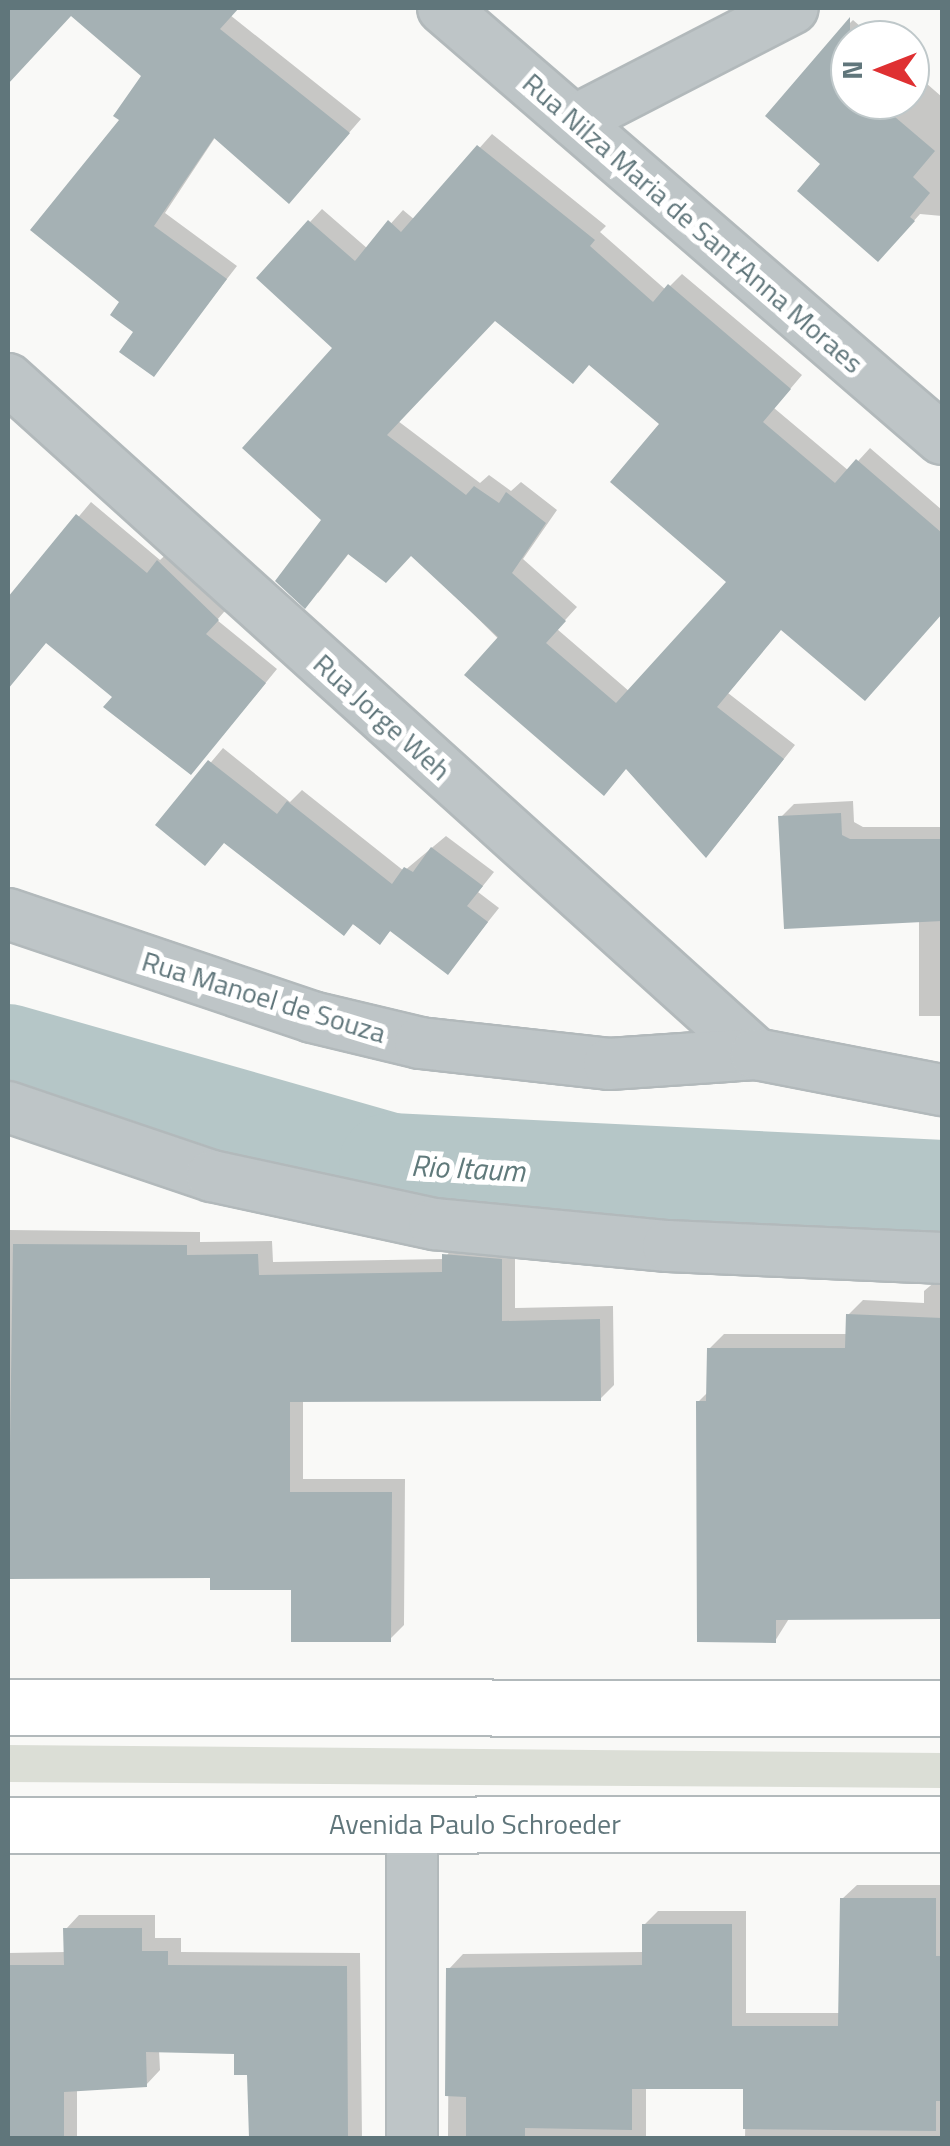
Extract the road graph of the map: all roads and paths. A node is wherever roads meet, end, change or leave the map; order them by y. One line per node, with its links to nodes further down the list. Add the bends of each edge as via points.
1 (443, 8): 3 (street, Rua Nilza Maria de Sant'Anna Moraes)
2 (793, 8): 3 (street)
3 (574, 121): 5 (street, Rua Nilza Maria de Sant'Anna Moraes)
4 (8, 379): 7 (street, Rua Jorge Weh)
5 (942, 439)
6 (8, 914): 7 (street, Rua Manoel de Souza, via 312,1017 420,1042 609,1064)
7 (756, 1054): 8 (street, Rua Manoel de Souza)
8 (942, 1090)
9 (8, 1107): 10 (street, via 212,1176 434,1224 668,1246)
10 (942, 1258)
11 (8, 1708): 12 (main road)
12 (942, 1708)
13 (412, 1824): 14 (main road, Avenida Paulo Schroeder); 15 (main road, Avenida Paulo Schroeder); 16 (street)
14 (942, 1824)
15 (8, 1825)
16 (412, 2138)

